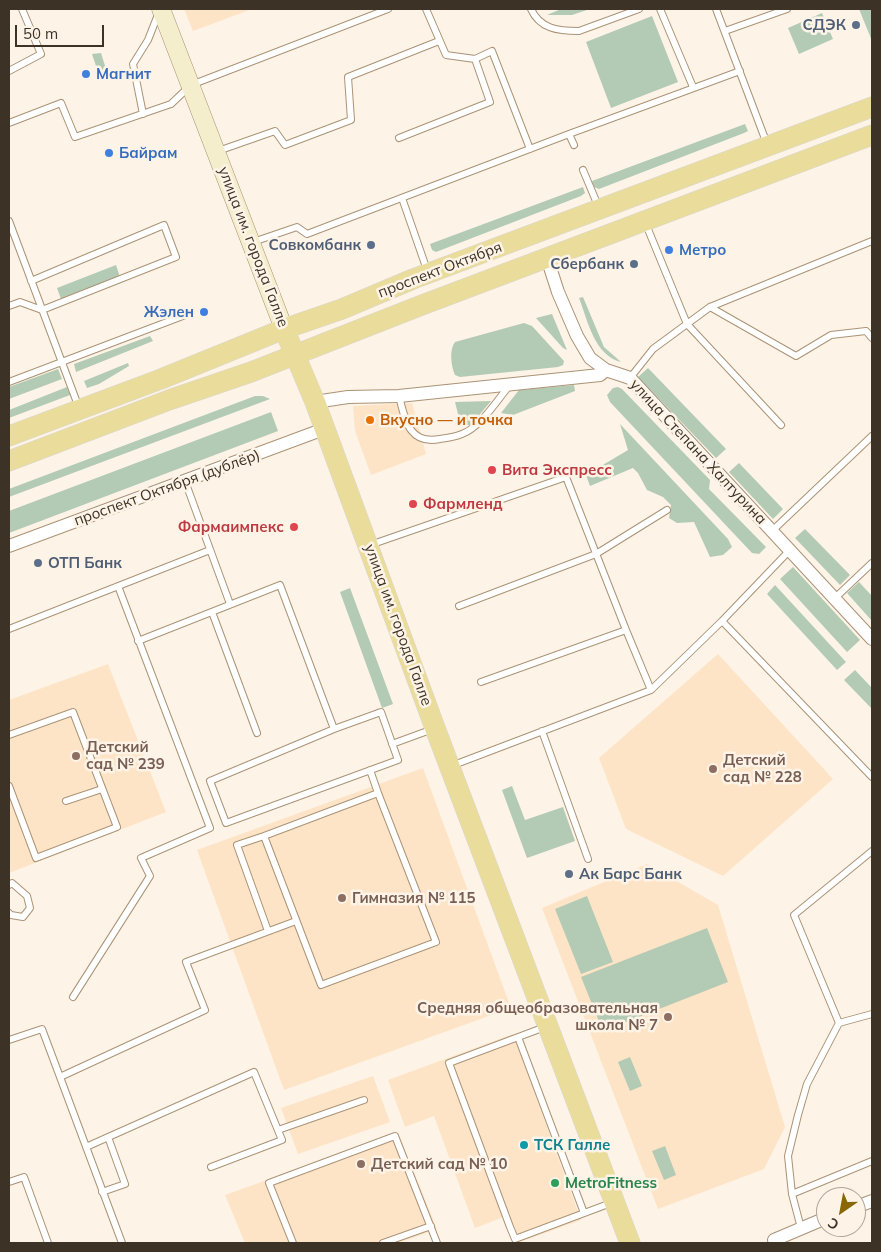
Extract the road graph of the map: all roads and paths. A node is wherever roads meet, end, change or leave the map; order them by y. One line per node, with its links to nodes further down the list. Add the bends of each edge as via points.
1 (22, 9): 13 (lane, via 41,54)
2 (161, 9): 15 (main road, улица им. города Галле); 18 (lane, via 134,64)
3 (388, 9): 15 (lane)
4 (426, 9): 11 (lane)
5 (531, 9): 6 (lane, via 549,28 569,31 579,31)
6 (639, 9)
7 (660, 9): 16 (lane)
8 (716, 9): 10 (lane)
9 (787, 9): 10 (lane)
10 (724, 31): 14 (lane)
11 (439, 41): 12 (lane, via 446,55); 26 (lane, via 348,77 351,120 285,144 275,131)
12 (475, 59): 22 (lane, via 490,102); 25 (lane, via 492,52)
13 (9, 71)
14 (740, 71): 16 (lane); 24 (lane)
15 (191, 85): 18 (lane, via 171,104); 26 (main road, улица им. города Галле)
16 (693, 88): 20 (lane)
17 (872, 106): 24 (main road, проспект Октября)
18 (143, 114): 19 (lane, via 75,137 61,103)
19 (9, 123)
20 (569, 134): 23 (lane); 25 (lane)
21 (872, 135): 31 (main road, проспект Октября)
22 (399, 138)
23 (574, 145)
24 (768, 145): 29 (main road, проспект Октября)
25 (530, 149): 28 (lane)
26 (216, 151): 33 (main road, улица им. города Галле)
27 (582, 170): 29 (lane)
28 (402, 198): 33 (lane, via 307,234 297,228); 35 (lane)
29 (600, 210): 35 (main road, проспект Октября)
30 (9, 221): 36 (lane)
31 (645, 222): 34 (main road, проспект Октября); 42 (lane)
32 (872, 241): 39 (lane)
33 (251, 242): 43 (main road, улица им. города Галле)
34 (547, 258): 37 (main road, проспект Октября); 47 (street, улица Степана Халтурина, via 558,292 583,347 590,358)
35 (420, 276): 37 (main road); 43 (main road, проспект Октября)
36 (31, 281): 40 (lane); 40 (lane, via 164,225 176,257)
37 (422, 305): 45 (main road, проспект Октября)
38 (9, 306): 40 (lane, via 20,302)
39 (710, 307): 42 (lane); 44 (lane, via 796,356 831,335 866,331)
40 (42, 310): 46 (lane)
41 (188, 314): 46 (lane)
42 (686, 324): 48 (lane, via 653,349); 56 (lane)
43 (284, 329): 45 (main road, улица им. города Галле); 49 (main road, проспект Октября)
44 (872, 338)
45 (294, 355): 53 (main road, проспект Октября); 54 (main road, улица им. города Галле)
46 (62, 362): 50 (lane); 55 (lane)
47 (606, 370): 48 (street, улица Степана Халтурина); 51 (street, via 600,374)
48 (630, 378): 63 (street, улица Степана Халтурина)
49 (161, 379): 53 (main road); 55 (main road, проспект Октября)
50 (9, 382)
51 (511, 384): 52 (street); 52 (lane, via 476,425 463,434 429,441 420,440 412,432)
52 (399, 396): 54 (street, via 348,397)
53 (169, 400): 60 (main road, проспект Октября)
54 (315, 402): 57 (main road, улица им. города Галле)
55 (80, 409): 58 (main road, проспект Октября)
56 (781, 425)
57 (324, 429): 61 (street, проспект Октября (дублёр)); 65 (main road, улица им. города Галле)
58 (9, 436)
59 (872, 436): 63 (lane)
60 (9, 461)
61 (185, 481): 64 (street, проспект Октября (дублёр)); 66 (lane)
62 (667, 510): 68 (lane)
63 (772, 531): 67 (street, улица Степана Халтурина)
64 (9, 546)
65 (369, 546): 68 (lane, via 566,477); 82 (main road, улица им. города Галле)
66 (210, 550): 70 (lane); 72 (lane)
67 (790, 550): 71 (street, улица Степана Халтурина); 75 (lane)
68 (596, 554): 73 (lane); 77 (lane)
69 (872, 563): 71 (lane)
70 (118, 586): 76 (lane); 79 (lane)
71 (834, 598): 78 (street, улица Степана Халтурина)
72 (230, 604): 74 (lane); 83 (lane, via 280,585)
73 (459, 606)
74 (212, 612): 79 (lane); 85 (lane)
75 (722, 621): 81 (lane); 90 (lane)
76 (9, 629)
77 (626, 630): 80 (lane); 81 (lane)
78 (872, 639)
79 (138, 641): 102 (lane, via 210,828 141,858 150,876)
80 (481, 682)
81 (651, 690): 84 (lane)
82 (435, 728): 87 (lane); 88 (main road, улица им. города Галле)
83 (334, 729): 87 (lane, via 381,712); 89 (lane, via 210,781 226,823)
84 (542, 731): 88 (lane); 97 (lane)
85 (258, 733)
86 (9, 735): 92 (lane, via 73,712)
87 (392, 744): 89 (lane, via 398,760)
88 (450, 766): 105 (main road, улица им. города Галле)
89 (370, 770): 93 (lane)
90 (872, 777)
91 (9, 786): 92 (lane, via 36,858 116,827)
92 (102, 789): 94 (lane)
93 (378, 792): 95 (lane); 100 (lane, via 436,942 321,985)
94 (66, 801)
95 (264, 836): 100 (lane); 101 (lane, via 237,845)
96 (872, 851): 104 (lane, via 794,916)
97 (588, 859)
98 (9, 885): 99 (lane, via 12,883 28,896 30,908 22,917)
99 (9, 913)
100 (296, 921): 101 (lane)
101 (268, 931): 108 (lane, via 186,962 205,1010)
102 (73, 997)
103 (872, 1014): 104 (lane)
104 (839, 1023): 117 (lane, via 807,1084 798,1115 788,1156)
105 (548, 1026): 106 (lane); 118 (main road, улица им. города Галле)
106 (518, 1037): 119 (lane); 119 (lane, via 449,1062 510,1227 515,1239)
107 (9, 1040): 108 (lane, via 42,1029)
108 (60, 1077): 112 (lane)
109 (364, 1100): 110 (lane)
110 (278, 1130): 111 (lane, via 254,1072); 114 (lane, via 282,1140)
111 (108, 1137): 112 (lane); 116 (lane, via 125,1184)
112 (86, 1147): 116 (lane)
113 (872, 1161): 117 (lane)
114 (210, 1167)
115 (9, 1182): 123 (lane, via 24,1177)
116 (102, 1192): 124 (lane)
117 (792, 1194): 122 (lane)
118 (614, 1202): 119 (lane); 128 (main road, улица им. города Галле)
119 (584, 1213)
120 (816, 1222): 122 (street)
121 (431, 1226): 125 (lane, via 396,1136 269,1183); 126 (lane); 127 (lane)
122 (801, 1228): 129 (street, via 774,1240)
123 (48, 1243)
124 (122, 1243)
125 (293, 1243)
126 (382, 1243)
127 (437, 1243)
128 (630, 1243)
129 (776, 1243)

